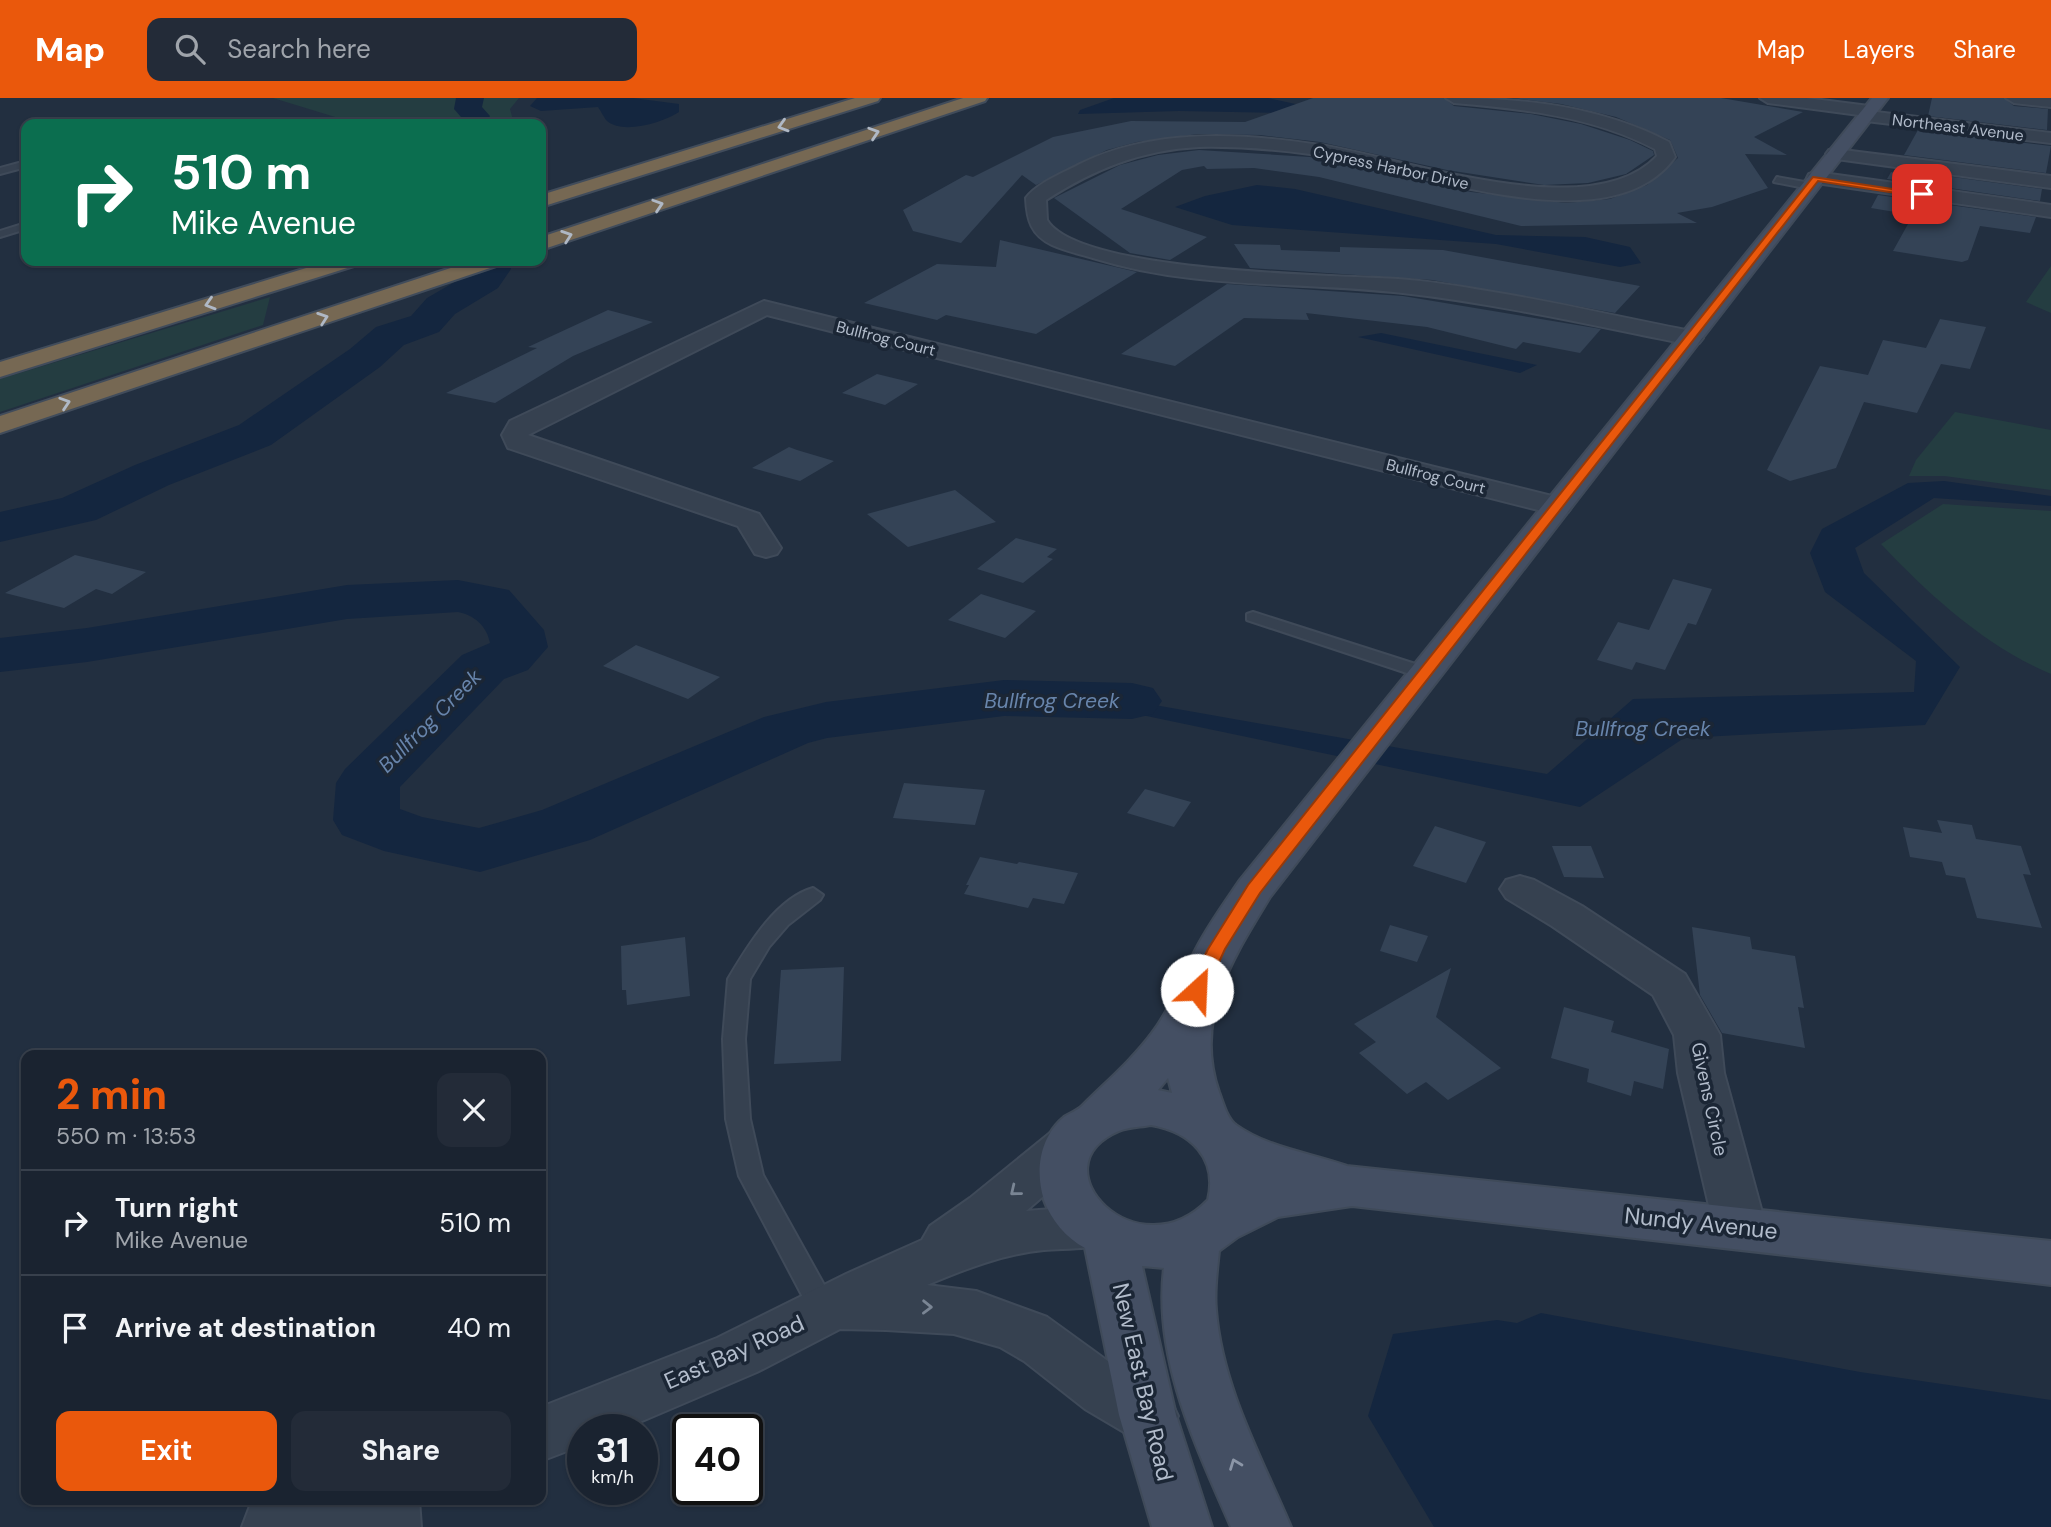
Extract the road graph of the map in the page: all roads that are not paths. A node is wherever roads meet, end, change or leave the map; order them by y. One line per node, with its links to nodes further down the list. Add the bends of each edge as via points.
1 (872, 98): 15 (highway, one-way to 15)
2 (979, 98): 19 (highway, one-way to 2)
3 (1454, 98): 22 (street, Cypress Harbor Drive, via 1526,105 1630,129 1663,146 1666,157 1632,184 1550,192 1482,186 1367,158 1300,149 1215,144 1168,147 1112,157 1050,189 1036,198 1037,220 1043,230 1060,240 1168,270 1257,280 1401,286 1489,298)
4 (1768, 98): 7 (street)
5 (2014, 98): 6 (street)
6 (2051, 102)
7 (1872, 108): 8 (street, Northeast Avenue); 9 (street, East Bay Road)
8 (2051, 138)
9 (1835, 154): 13 (street, East Bay Road); 14 (street)
10 (21, 165): 11 (lane)
11 (0, 171)
12 (1777, 180): 13 (lane)
13 (1813, 182): 16 (street); 22 (street, East Bay Road)
14 (2051, 182)
15 (546, 199)
16 (2051, 211)
17 (21, 228): 18 (lane)
18 (0, 234)
19 (546, 242)
20 (334, 266): 23 (highway, one-way to 23)
21 (477, 266): 24 (highway, one-way to 21)
22 (1691, 338): 25 (street, East Bay Road)
23 (0, 370)
24 (0, 425)
25 (1558, 506): 26 (street, Bullfrog Court, via 764,308 519,427 514,435 517,442 749,520); 28 (street, East Bay Road)
26 (766, 548)
27 (1253, 617): 28 (lane)
28 (1425, 673): 31 (street, East Bay Road, via 1254,889 1228,929)
29 (1520, 889): 35 (street, Givens Circle, via 1670,985 1697,1035 1701,1073)
30 (813, 895): 40 (lane, via 761,942 740,979 734,1040 738,1119 751,1176)
31 (1190, 1010): 32 (street, East Bay Road, via 1140,1080); 33 (street, East Bay Road, via 1189,1078)
32 (1084, 1131): 33 (street, via 1126,1108 1151,1107 1177,1112); 37 (street, via 1060,1167 1063,1188 1074,1209); 38 (street, East Bay Road, one-way to 38)
33 (1217, 1136): 34 (street, Nundy Avenue, via 1274,1165); 36 (street, via 1233,1160 1238,1181 1233,1202)
34 (1352, 1186): 35 (street, Nundy Avenue); 36 (street, Nundy Avenue, via 1260,1200)
35 (1740, 1227): 39 (street, Nundy Avenue)
36 (1208, 1230): 37 (street, via 1172,1246 1148,1247); 48 (street, one-way to 36, via 1220,1426 1189,1314)
37 (1099, 1231): 38 (street, East Bay Road, via 1035,1228); 41 (street, New East Bay Road, via 1125,1299)
38 (923, 1261): 40 (street, East Bay Road)
39 (2051, 1263)
40 (829, 1308): 41 (street, one-way to 41, via 942,1308 982,1315 1055,1350 1082,1375); 42 (street, East Bay Road, via 736,1355)
41 (1149, 1416): 47 (street, New East Bay Road)
42 (546, 1432)
43 (349, 1505): 45 (street)
44 (389, 1505): 46 (street)
45 (272, 1527)
46 (391, 1527)
47 (1182, 1527)
48 (1261, 1527)

